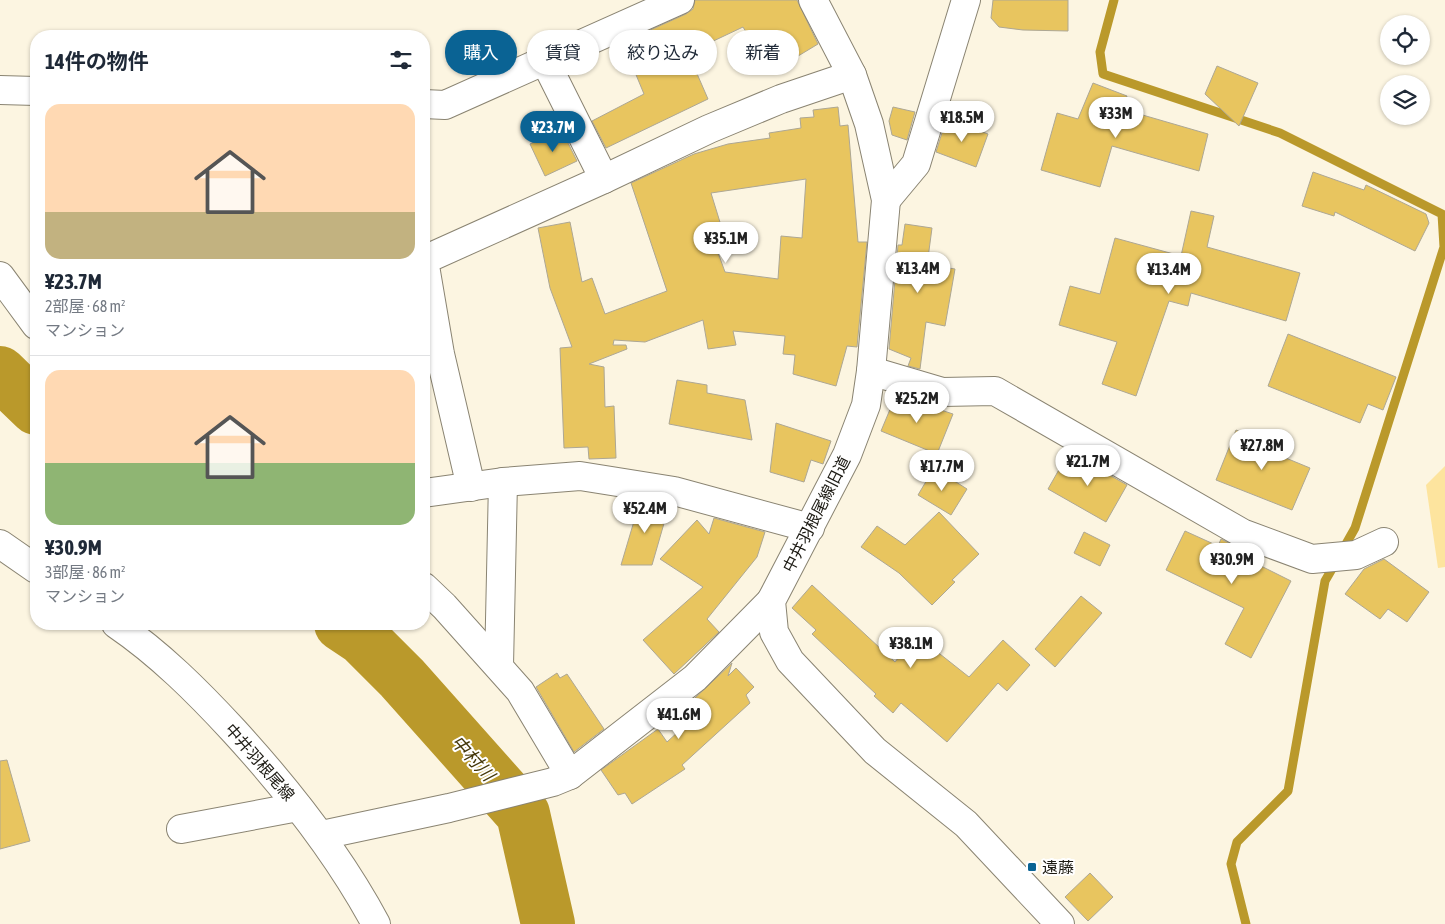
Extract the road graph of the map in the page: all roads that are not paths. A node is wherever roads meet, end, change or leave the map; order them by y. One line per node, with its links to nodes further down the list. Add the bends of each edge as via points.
1 (680, 0): 4 (street)
2 (814, 0): 7 (street, 中井羽根尾線旧道)
3 (966, 0): 12 (street, via 916,164)
4 (599, 37)
5 (527, 69): 10 (street, via 445,105)
6 (552, 75): 11 (street)
7 (852, 75): 11 (street, via 708,129); 12 (street, 中井羽根尾線旧道, via 869,124)
8 (0, 90): 9 (street)
9 (30, 91)
10 (430, 104)
11 (604, 179): 13 (street)
12 (886, 200): 17 (street, 中井羽根尾線旧道)
13 (430, 257)
14 (0, 276): 16 (street)
15 (430, 295): 19 (street, via 440,354)
16 (30, 317)
17 (871, 371): 21 (street, 中井羽根尾線旧道, via 863,413 847,455); 22 (street, via 942,392 995,391 1242,533 1312,559 1356,555)
18 (503, 482): 19 (street); 21 (street, via 580,476 674,491); 28 (street)
19 (471, 487): 20 (street)
20 (430, 492)
21 (810, 528): 26 (street, 中井羽根尾線旧道)
22 (1384, 542)
23 (0, 544): 24 (street)
24 (30, 565)
25 (430, 592): 28 (street)
26 (771, 601): 29 (street, 中井羽根尾線旧道, via 695,678); 34 (street, via 774,632 790,661 874,751 966,824)
27 (123, 630): 30 (street, 中井羽根尾線, via 193,687 259,758)
28 (499, 666): 29 (street, via 520,691)
29 (561, 778): 32 (street, via 449,808)
30 (298, 807): 31 (street); 32 (street, 中井羽根尾線)
31 (181, 829)
32 (322, 835): 33 (street, 中井羽根尾線)
33 (376, 924)
34 (1060, 924)

